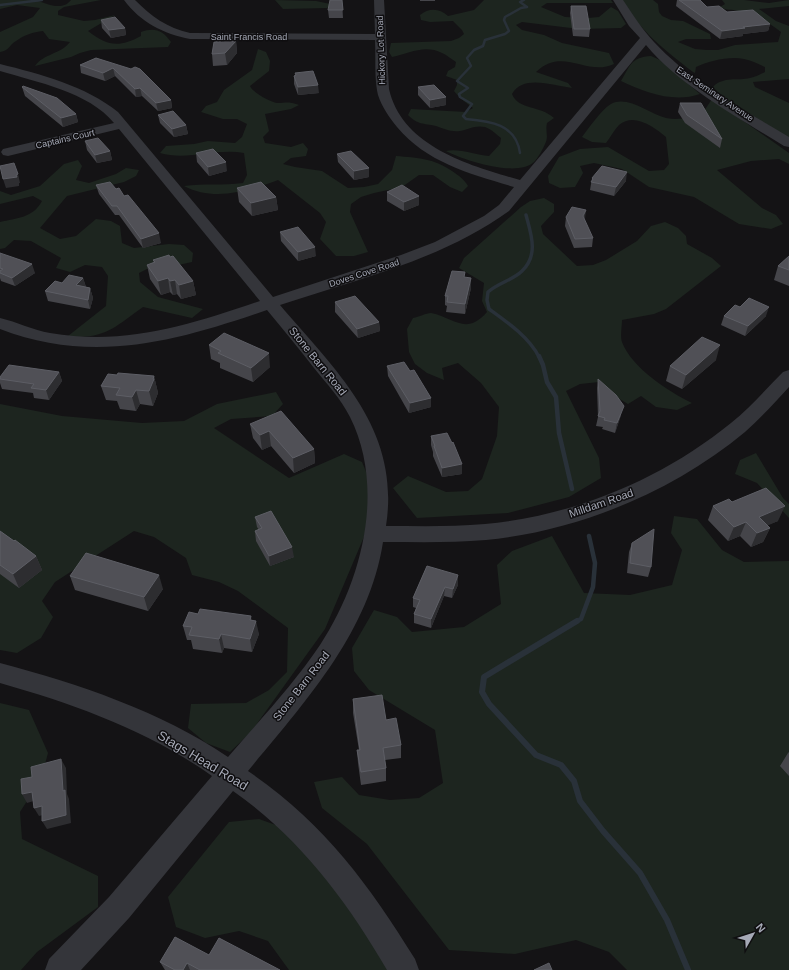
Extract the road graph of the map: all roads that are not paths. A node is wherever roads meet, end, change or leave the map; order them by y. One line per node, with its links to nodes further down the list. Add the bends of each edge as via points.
1 (129, 0): 4 (street, Saint Francis Road, via 160,28 190,36)
2 (379, 0): 4 (street, Hickory Lot Road)
3 (618, 0): 5 (street, East Seminary Avenue)
4 (381, 37): 10 (street, Hickory Lot Road, via 385,99 413,137 426,148 455,163)
5 (645, 39): 8 (street, East Seminary Avenue, via 689,78); 10 (street, Doves Cove Road)
6 (0, 67): 7 (street, Stone Barn Road, via 86,96 109,110)
7 (122, 125): 9 (street, Captains Court); 11 (street, Stone Barn Road)
8 (789, 143)
9 (8, 152)
10 (523, 185): 11 (street, Doves Cove Road, via 504,208 462,236 399,261)
11 (270, 303): 12 (street, Doves Cove Road, via 169,334 113,342 79,342 52,338); 14 (street, Stone Barn Road, via 339,385 363,424 376,476)
12 (0, 323)
13 (789, 376): 14 (street, Milldam Road, via 732,433 699,456 632,493 551,520 502,530 444,535)
14 (375, 534): 16 (street, Stone Barn Road, via 352,607 328,652)
15 (0, 673): 16 (street, Stags Head Road, via 50,688 127,717 185,746)
16 (230, 773): 17 (street, Stone Barn Road, via 108,921); 18 (street, Stags Head Road, via 269,803 323,853 348,884)
17 (60, 970)
18 (404, 970)

